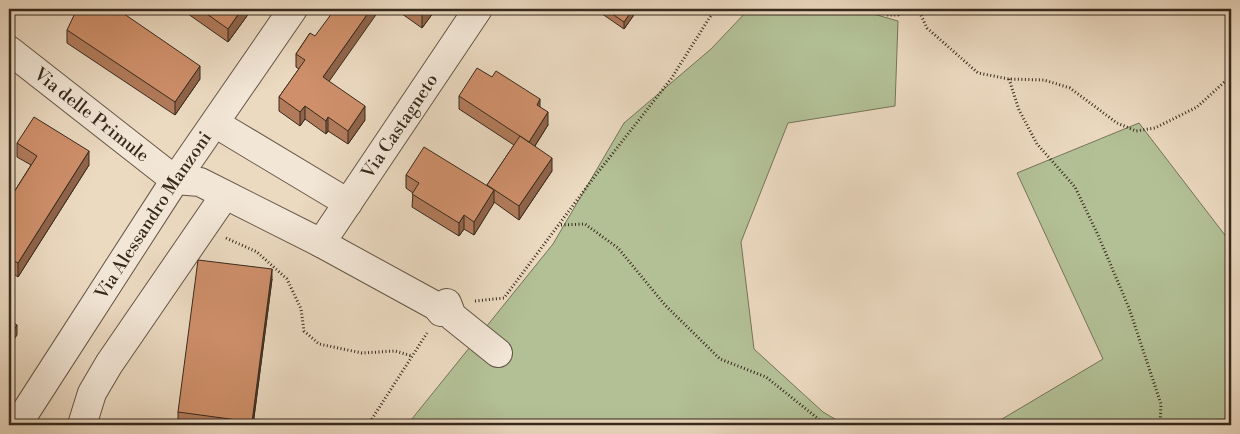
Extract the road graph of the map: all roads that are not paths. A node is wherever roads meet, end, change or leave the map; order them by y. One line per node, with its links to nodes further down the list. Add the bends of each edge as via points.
1 (293, 9): 5 (street, Via Alessandro Manzoni)
2 (478, 9): 7 (street, Via Castagneto)
3 (9, 50): 5 (street, Via delle Primule)
4 (228, 132): 7 (street)
5 (175, 180): 6 (street, via 200,182); 10 (street, Via Alessandro Manzoni)
6 (225, 195): 8 (street); 11 (street, via 109,364 92,394)
7 (348, 203): 8 (street, Via Castagneto)
8 (321, 243): 9 (street, via 444,308)
9 (498, 353)
10 (17, 425)
11 (82, 425)

